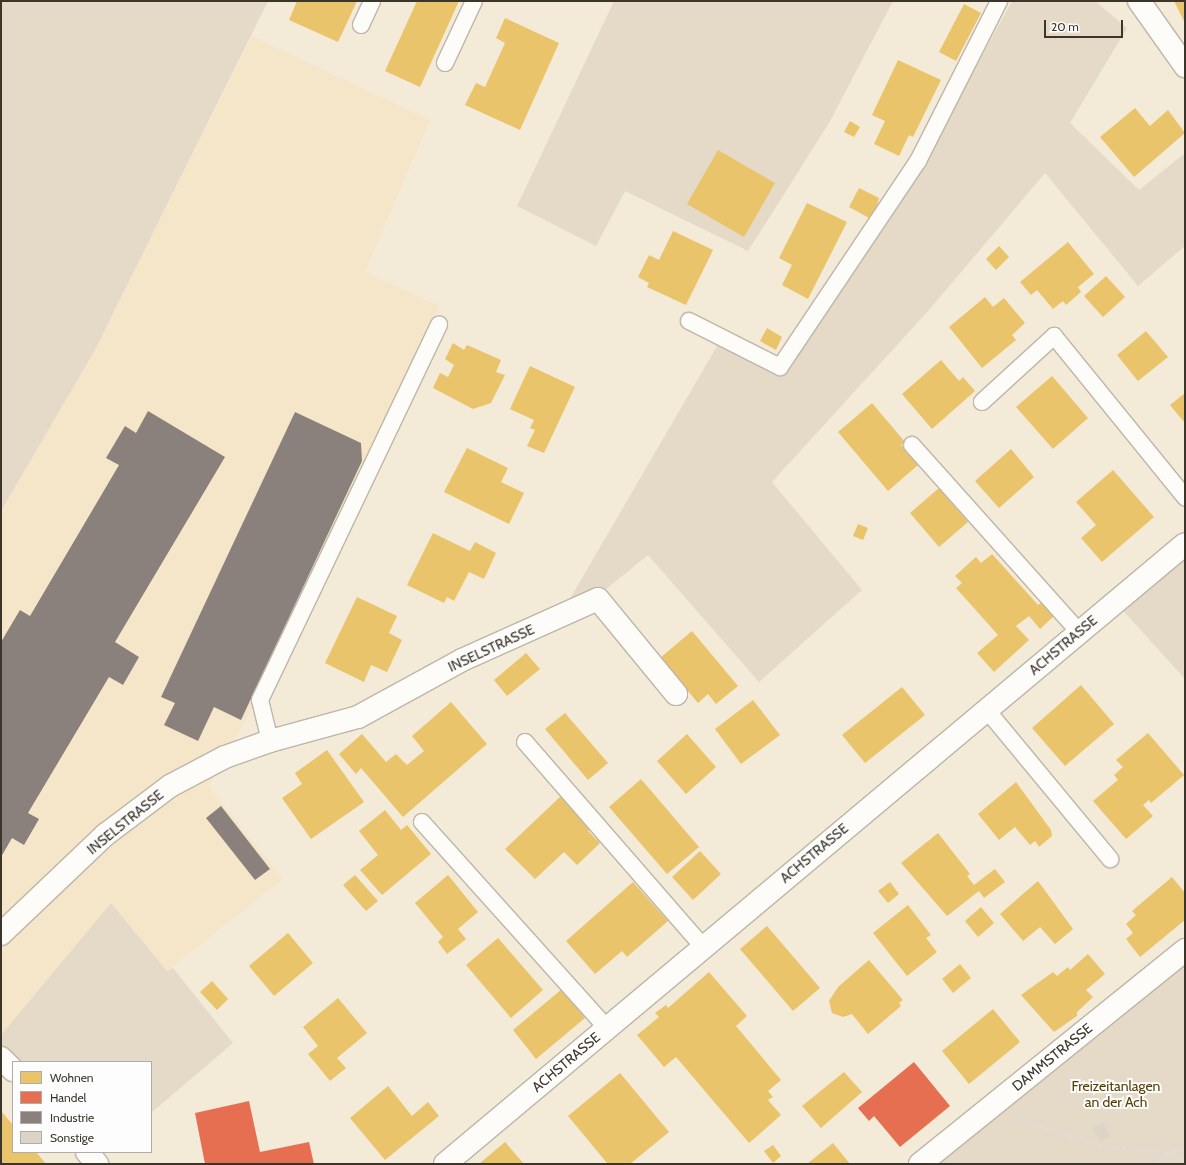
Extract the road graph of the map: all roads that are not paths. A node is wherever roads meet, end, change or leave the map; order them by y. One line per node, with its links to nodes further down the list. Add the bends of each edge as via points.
1 (372, 1): 5 (lane)
2 (474, 1): 6 (lane)
3 (999, 1): 8 (lane, via 918,161 780,367)
4 (1139, 1): 7 (street)
5 (361, 25)
6 (444, 63)
7 (1185, 66)
8 (689, 321)
9 (439, 325): 17 (lane, via 260,700)
10 (982, 402): 12 (lane, via 1054,336)
11 (912, 445): 14 (lane)
12 (1185, 496)
13 (1185, 544): 14 (street, ACHSTRASSE)
14 (1079, 632): 16 (street, ACHSTRASSE)
15 (676, 694): 17 (street, INSELSTRASSE, via 598,599 462,660 358,717)
16 (986, 709): 20 (lane); 22 (street, ACHSTRASSE)
17 (270, 740): 21 (street, INSELSTRASSE, via 224,757 170,786 94,845)
18 (525, 742): 22 (lane)
19 (422, 822): 24 (lane)
20 (1110, 859)
21 (1, 934)
22 (703, 947): 24 (street, ACHSTRASSE)
23 (1185, 950): 30 (street, DAMMSTRASSE)
24 (608, 1028): 29 (street, ACHSTRASSE)
25 (1, 1058): 26 (street)
26 (12, 1069)
27 (88, 1153): 28 (street)
28 (97, 1164)
29 (445, 1164)
30 (920, 1164)

